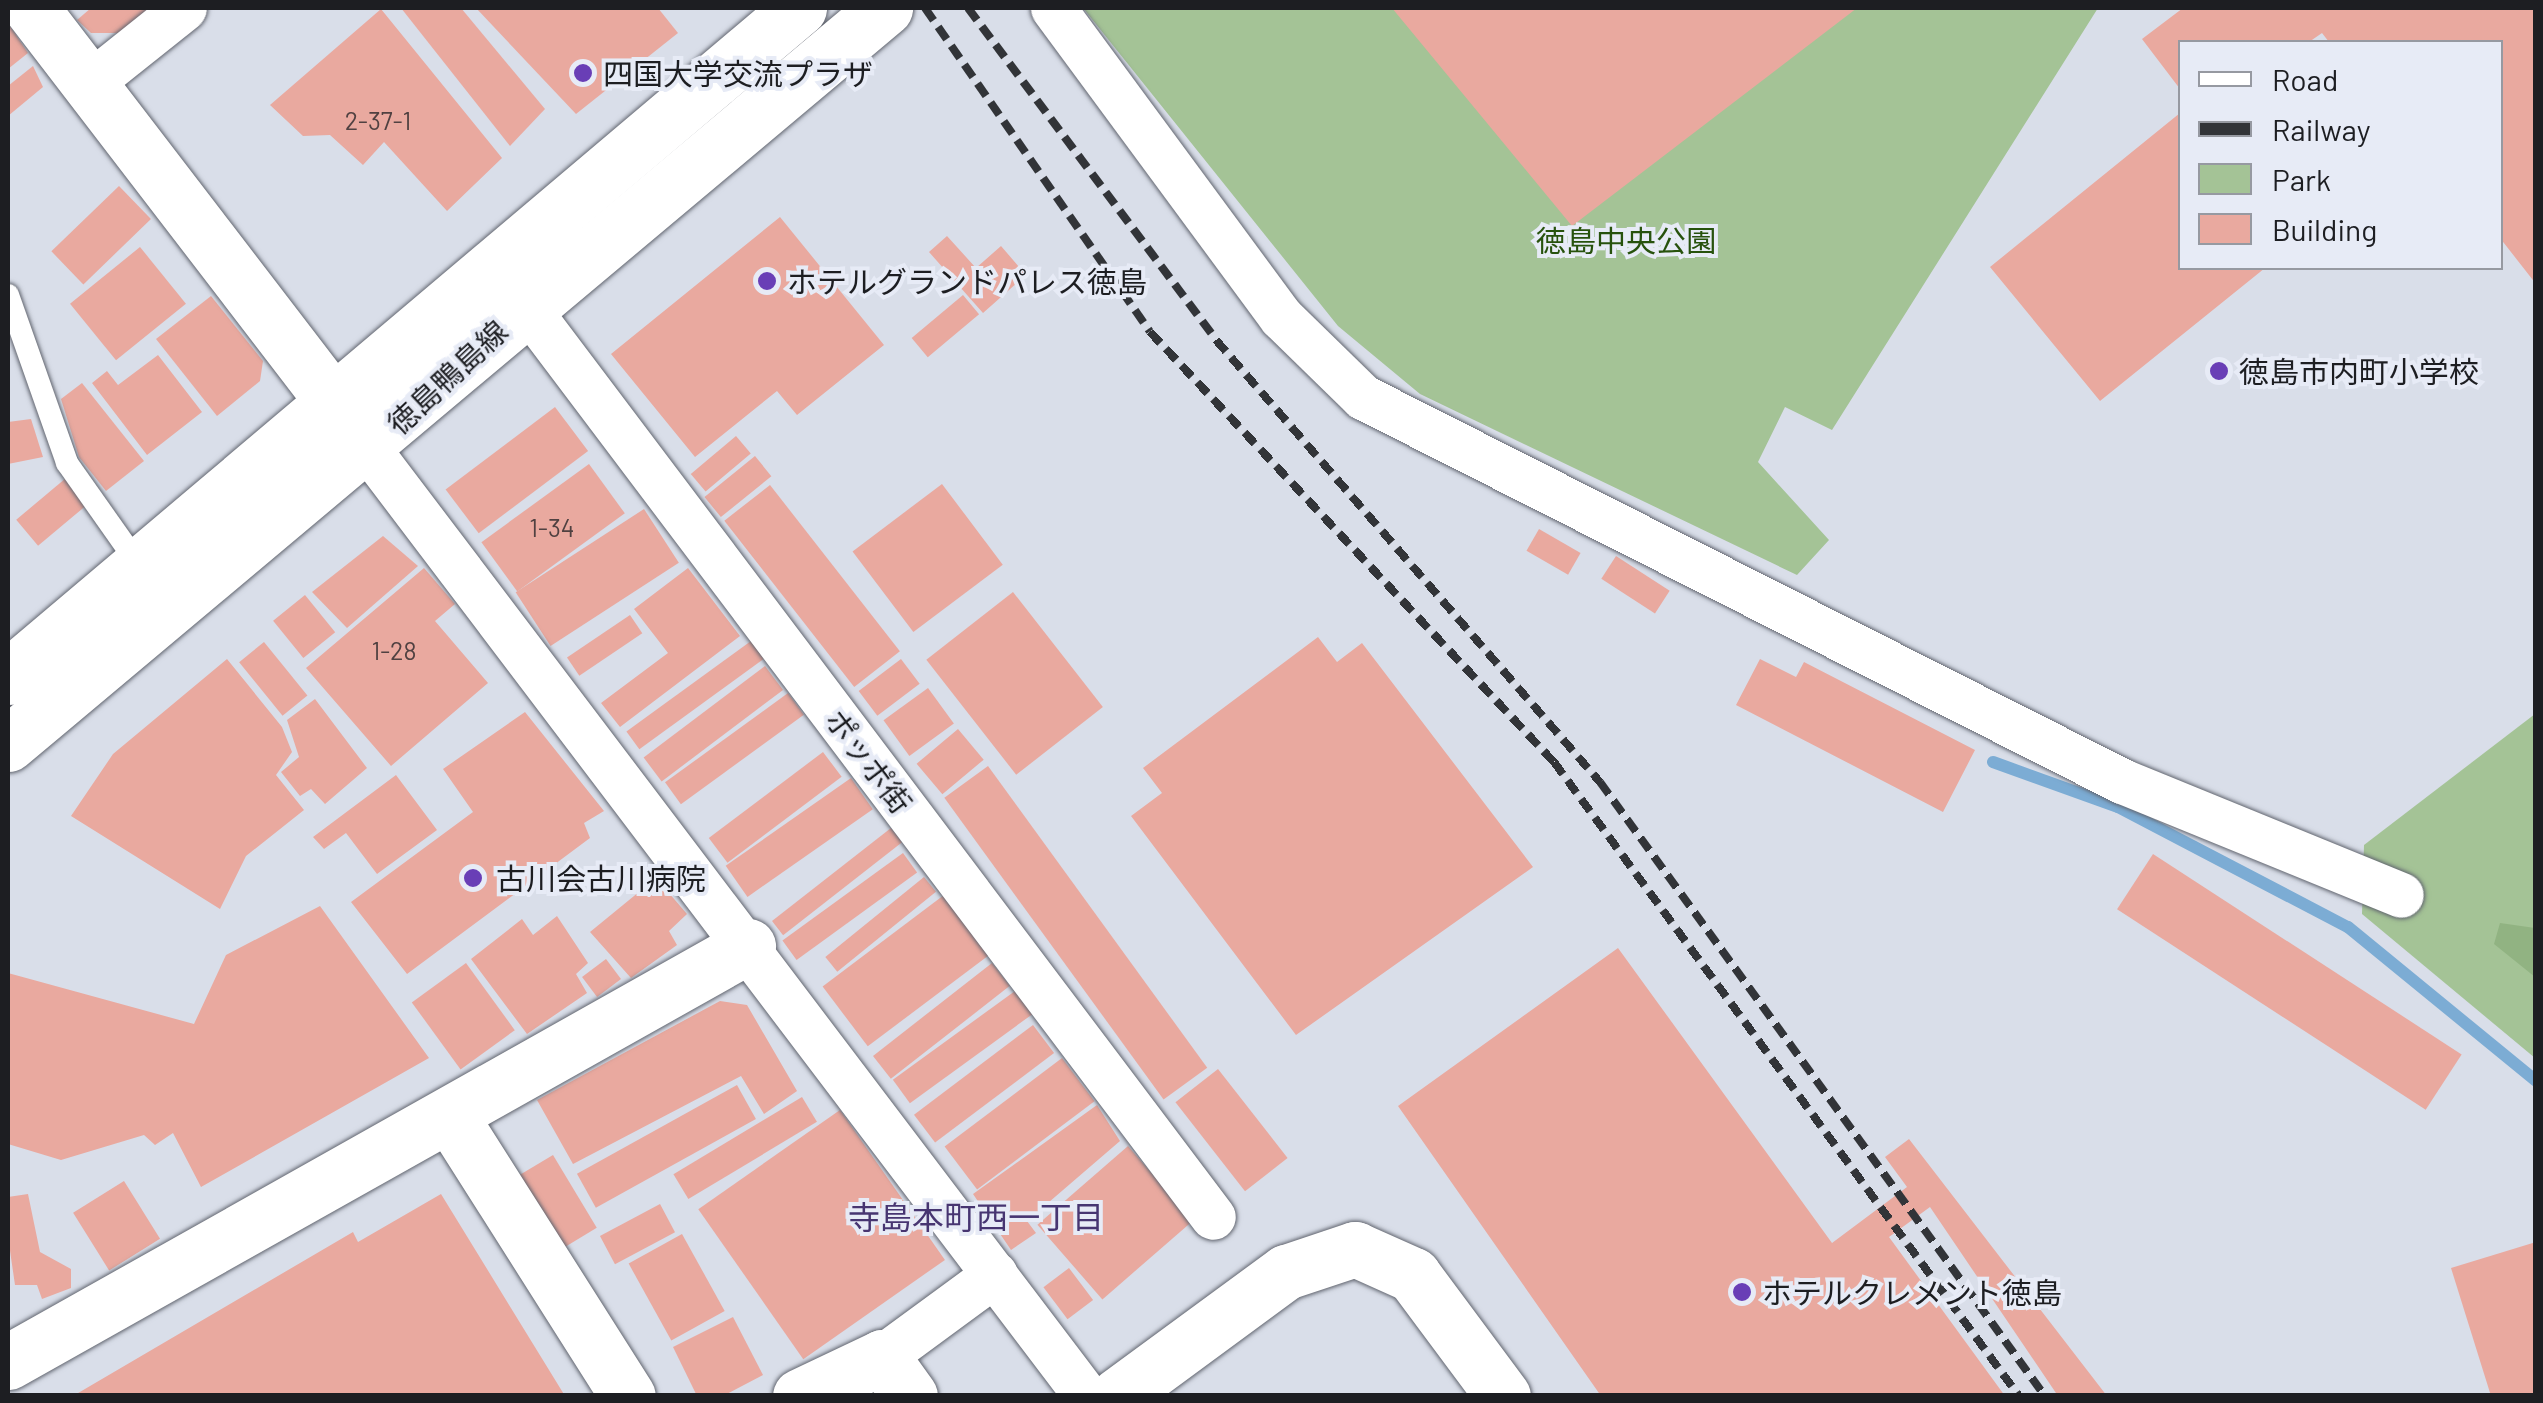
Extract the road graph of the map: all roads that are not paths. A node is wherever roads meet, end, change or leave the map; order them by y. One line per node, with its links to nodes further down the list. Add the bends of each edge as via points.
1 (31, 8): 6 (street)
2 (184, 8): 6 (street)
3 (799, 8): 9 (street, 徳島鴨島線)
4 (885, 8): 8 (street, 徳島鴨島線)
5 (1053, 8): 14 (street, via 1281,317 1363,398 2122,781)
6 (90, 82): 9 (street)
7 (8, 295): 11 (lane, via 67,463)
8 (525, 305): 10 (street, 徳島鴨島線); 17 (street, ポッポ街)
9 (332, 400): 10 (street); 11 (street, 徳島鴨島線)
10 (369, 449): 13 (street, 徳島鴨島線); 15 (street)
11 (139, 565): 12 (street, 徳島鴨島線)
12 (8, 678)
13 (8, 744)
14 (2401, 895)
15 (748, 946): 16 (street); 18 (street)
16 (452, 1118): 19 (street); 21 (street)
17 (1212, 1217)
18 (995, 1274): 20 (street); 23 (street)
19 (8, 1362)
20 (896, 1376): 22 (street)
21 (628, 1396)
22 (800, 1396)
23 (1086, 1396)
24 (1117, 1396): 25 (street, via 1286,1272 1355,1249 1413,1275)
25 (1503, 1396)

